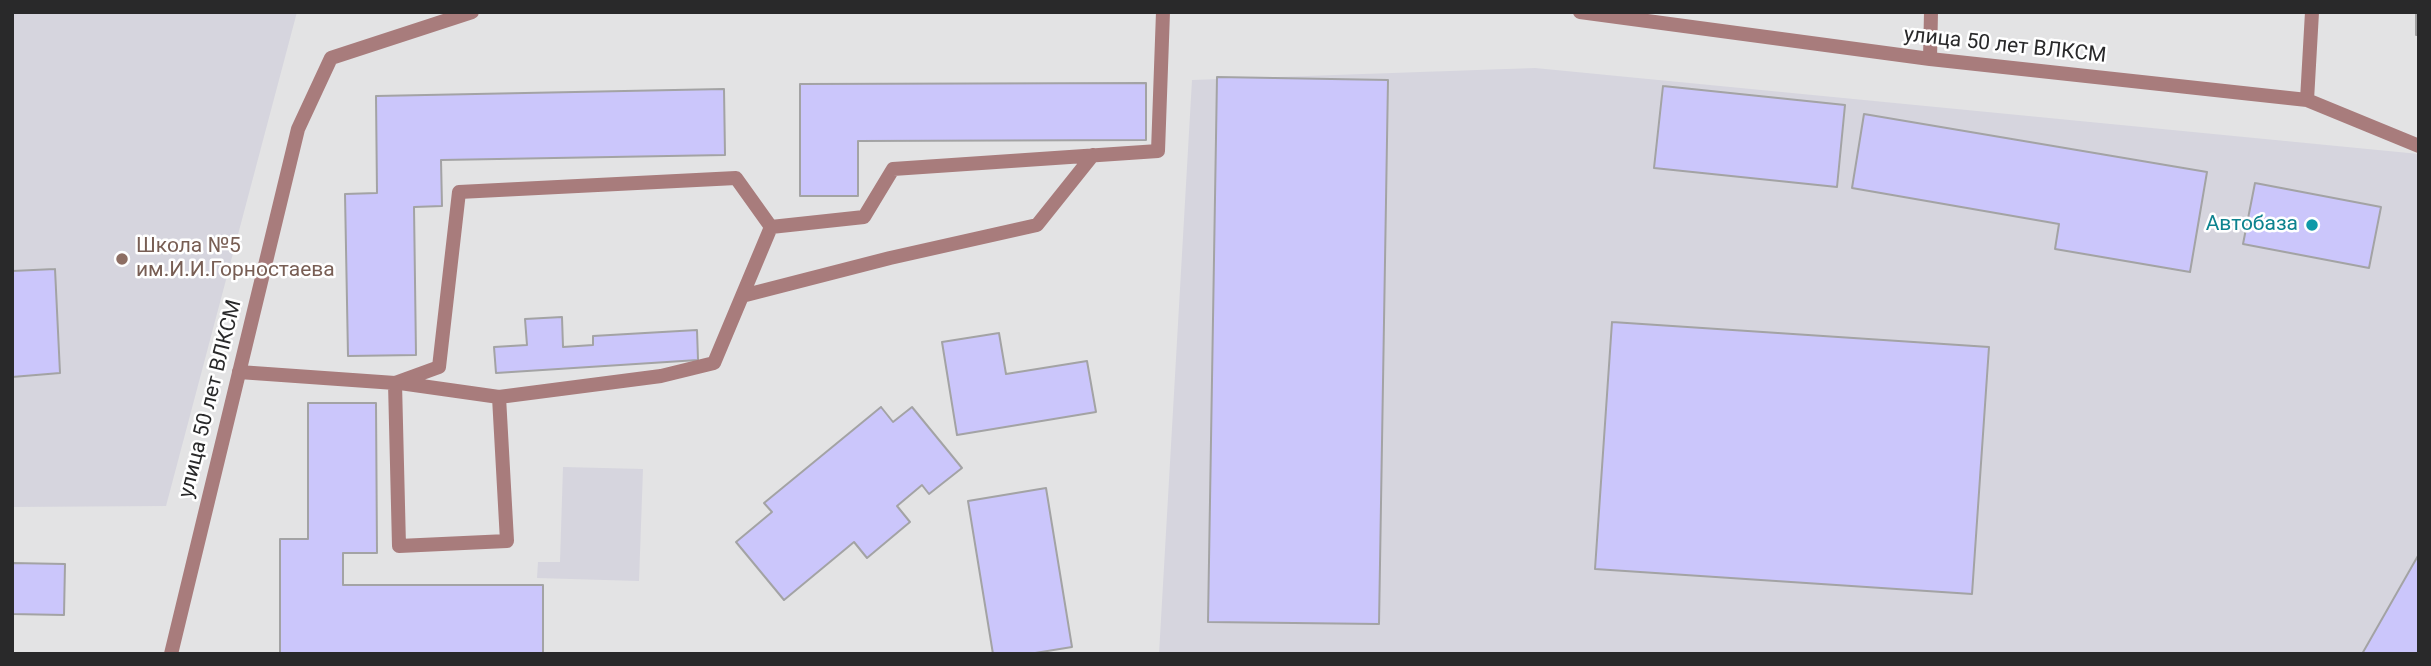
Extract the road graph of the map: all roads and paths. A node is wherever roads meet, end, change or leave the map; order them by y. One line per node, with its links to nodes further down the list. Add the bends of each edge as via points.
1 (472, 12): 13 (street, улица 50 лет ВЛКСМ, via 331,58 298,129)
2 (1163, 12): 10 (street, via 1158,151)
3 (1580, 12): 6 (street, улица 50 лет ВЛКСМ)
4 (1931, 12): 7 (street)
5 (2312, 12): 8 (street)
6 (1603, 14): 7 (street, улица 50 лет ВЛКСМ)
7 (1930, 59): 8 (street, улица 50 лет ВЛКСМ)
8 (2307, 100): 9 (street, улица 50 лет ВЛКСМ)
9 (2419, 146)
10 (1093, 155): 11 (street, via 893,170 864,217); 12 (street, via 1037,225)
11 (771, 227): 12 (street); 14 (street, via 736,178 459,192 439,367)
12 (743, 296): 15 (street, via 714,363 661,376)
13 (239, 373): 14 (street); 16 (street, улица 50 лет ВЛКСМ)
14 (396, 383): 15 (street); 15 (street, via 399,546 507,541)
15 (499, 397)
16 (171, 654)

